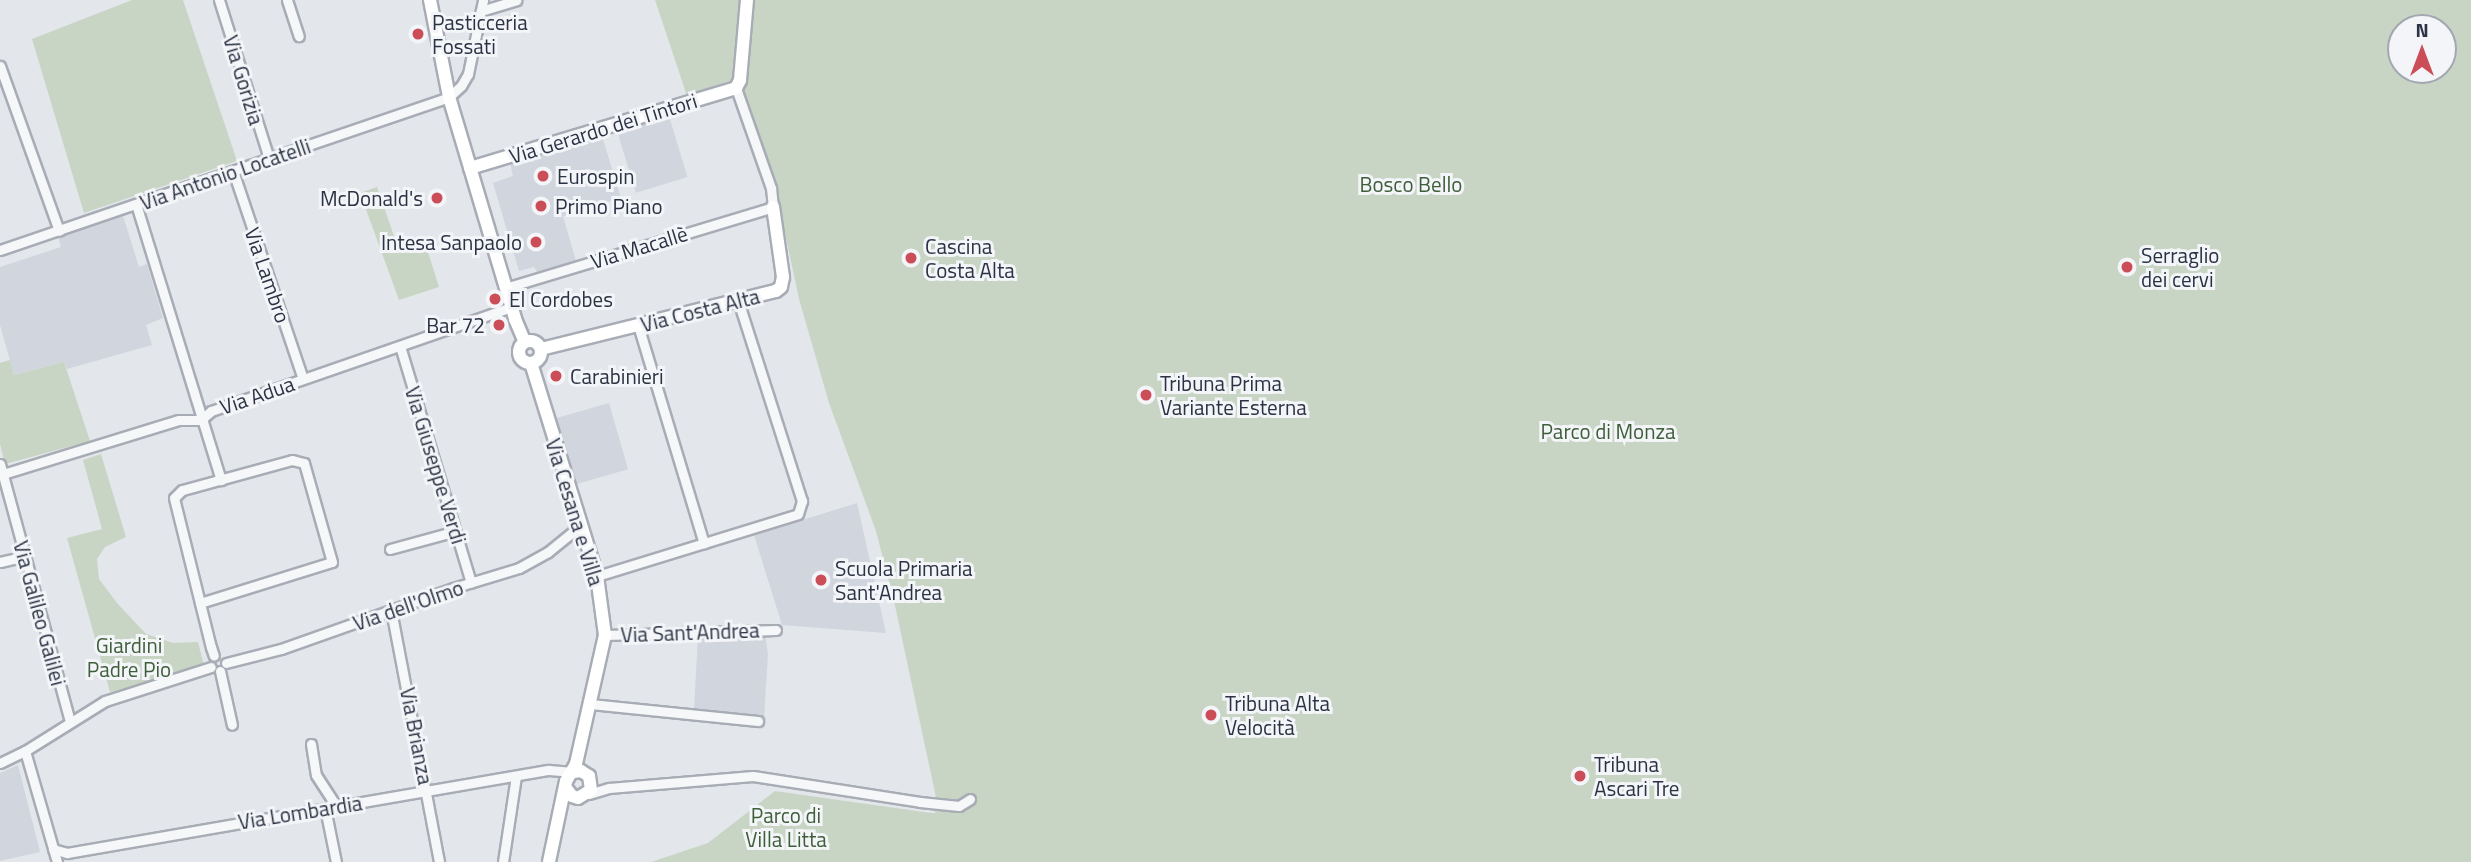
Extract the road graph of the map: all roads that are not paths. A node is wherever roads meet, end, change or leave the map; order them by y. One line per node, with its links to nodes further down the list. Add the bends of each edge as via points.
1 (219, 0): 12 (street, Via Gorizia)
2 (287, 0): 8 (street)
3 (430, 0): 11 (main road)
4 (483, 0): 7 (street)
5 (516, 0): 7 (street)
6 (747, 0): 10 (main road)
7 (481, 11): 11 (street, via 468,74)
8 (299, 36)
9 (0, 66): 17 (street)
10 (736, 88): 13 (main road, Via Gerardo dei Tintori); 16 (street, Via Costa Alta, via 771,188)
11 (449, 97): 12 (street, Via Antonio Locatelli); 13 (main road)
12 (269, 159): 14 (street, Via Antonio Locatelli)
13 (470, 168): 19 (main road)
14 (233, 171): 15 (street, Via Antonio Locatelli); 27 (street, Via Lambro)
15 (136, 204): 17 (street, Via Antonio Locatelli); 28 (street)
16 (773, 207): 19 (street, Via Macallè); 20 (main road, Via Costa Alta, via 781,287)
17 (59, 231): 18 (street, Via Antonio Locatelli)
18 (0, 250)
19 (505, 288): 21 (main road)
20 (738, 301): 22 (main road, Via Costa Alta); 33 (street, via 802,501 798,514)
21 (511, 307): 23 (main road); 24 (street, Via Adua)
22 (638, 325): 25 (main road, Via Costa Alta); 33 (street)
23 (525, 342): 25 (main road, via 533,341); 26 (main road, via 520,355)
24 (400, 346): 27 (street, Via Adua); 32 (street, Via Giuseppe Verdi)
25 (541, 349): 26 (main road, via 541,357)
26 (531, 363): 31 (main road, Via Cesana e Villa)
27 (303, 379): 28 (street, Via Adua, via 211,411)
28 (201, 420): 29 (street, Via Adua, via 178,420); 30 (street)
29 (1, 469): 35 (street, Via Galileo Galilei)
30 (221, 480): 39 (street, via 176,494 174,504); 39 (street, via 292,460 304,463 332,562)
31 (581, 525): 37 (main road, Via Cesana e Villa); 38 (street, Via dell'Olmo, via 534,561)
32 (456, 531): 34 (street); 38 (street, Via Giuseppe Verdi)
33 (704, 543): 37 (street)
34 (390, 549)
35 (25, 556): 36 (street); 45 (street, Via Galileo Galilei)
36 (0, 562)
37 (597, 576): 42 (main road, Via Cesana e Villa)
38 (471, 583): 40 (street, Via dell'Olmo)
39 (200, 603): 43 (street)
40 (391, 610): 43 (street, Via dell'Olmo); 53 (street, Via Brianza)
41 (776, 630): 42 (street, Via Sant'Andrea)
42 (605, 635): 44 (main road, Via Cesana e Villa)
43 (219, 667): 45 (street, Via dell'Olmo, via 105,701); 47 (street)
44 (590, 704): 46 (street); 52 (main road, Via Cesana e Villa, via 580,744)
45 (70, 721): 49 (street, Via dell'Olmo)
46 (758, 721)
47 (232, 725)
48 (312, 744): 55 (street, via 316,775)
49 (25, 751): 50 (street, Via dell'Olmo); 57 (street)
50 (0, 762)
51 (516, 776): 52 (street, Via Lombardia, via 564,769); 53 (street, Via Lombardia); 61 (street)
52 (579, 783): 54 (street, via 610,788 753,776 920,802 959,806); 62 (main road, Via Cesana e Villa, via 557,831)
53 (428, 791): 55 (street, Via Lombardia); 60 (street, Via Brianza)
54 (970, 799)
55 (336, 806): 56 (street, Via Lombardia)
56 (325, 808): 57 (street, Via Lombardia, via 68,853); 59 (street)
57 (53, 849): 58 (street)
58 (56, 862)
59 (336, 862)
60 (439, 862)
61 (503, 862)
62 (549, 862)

